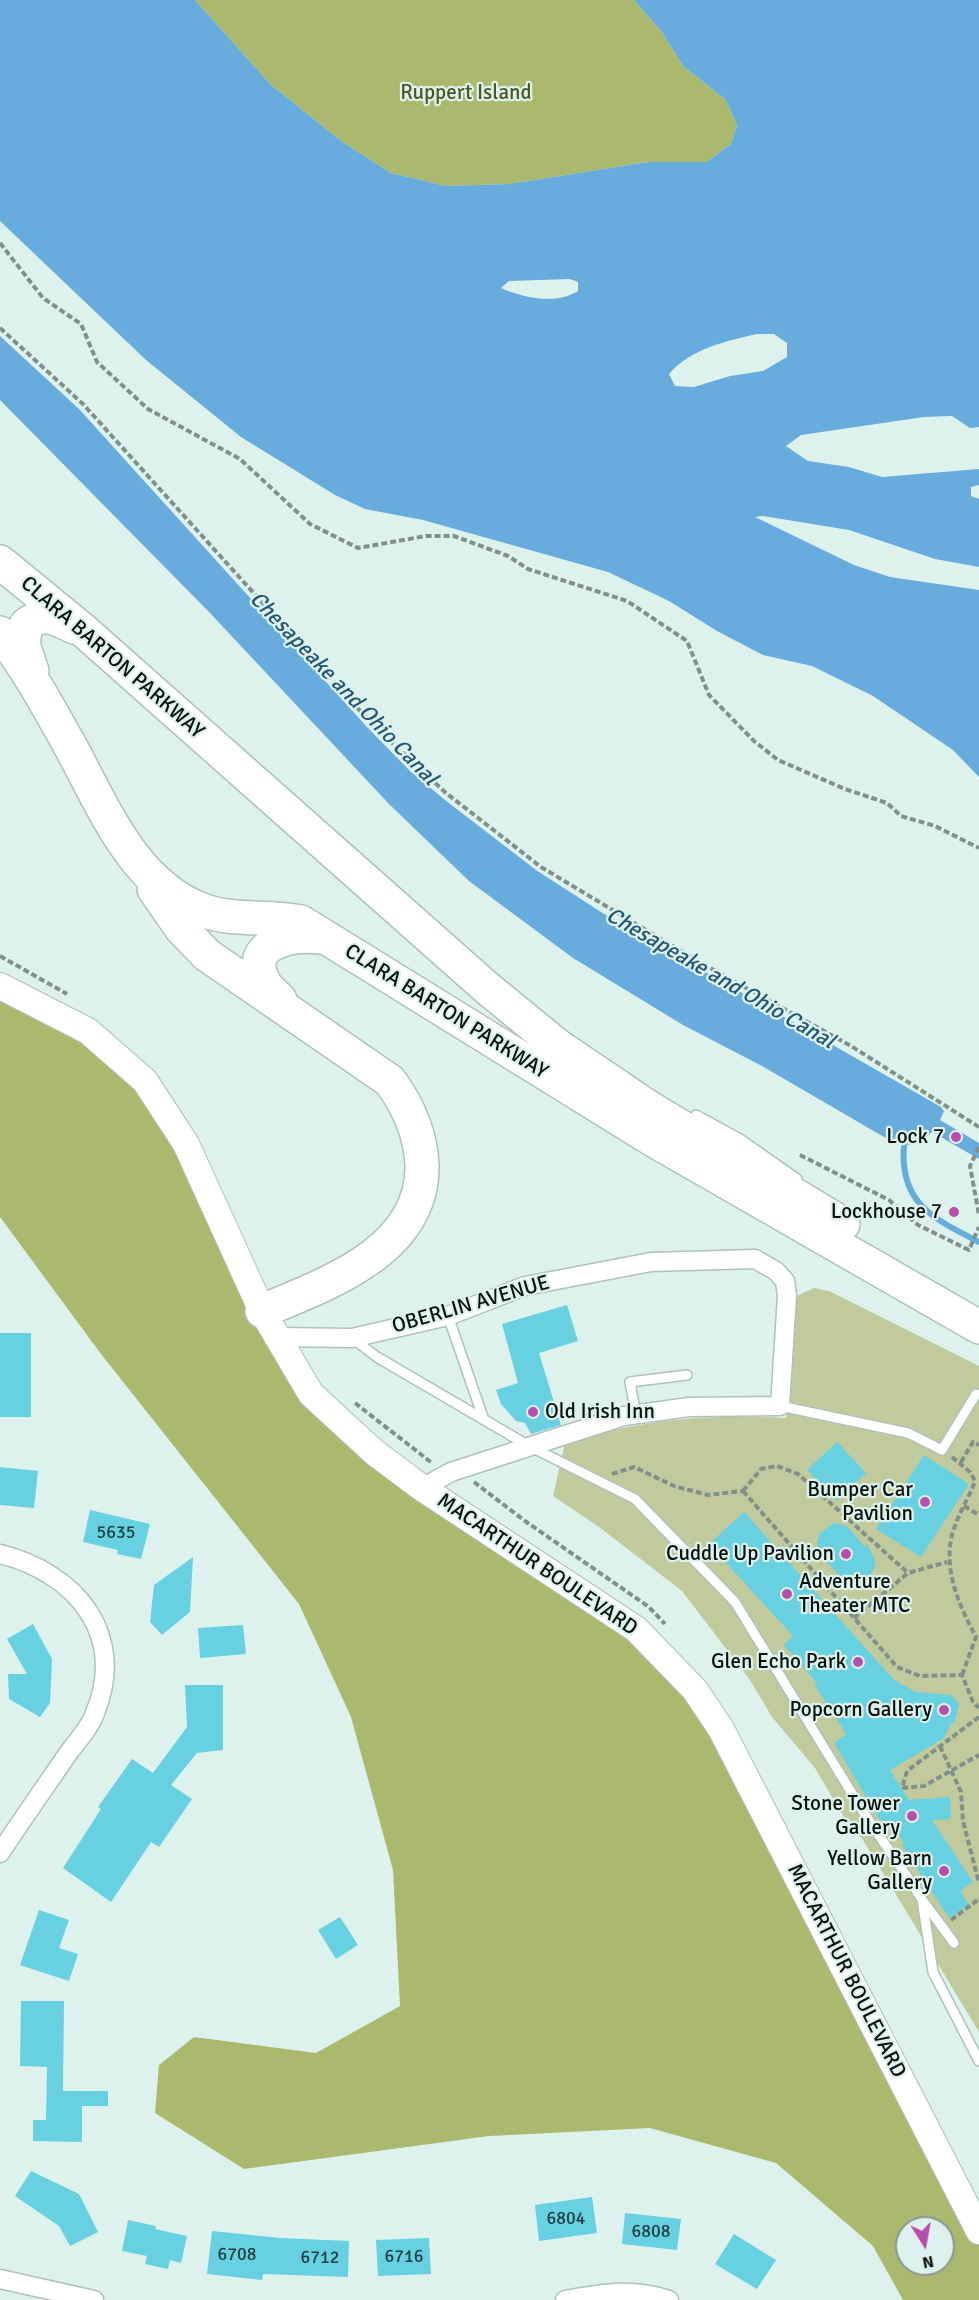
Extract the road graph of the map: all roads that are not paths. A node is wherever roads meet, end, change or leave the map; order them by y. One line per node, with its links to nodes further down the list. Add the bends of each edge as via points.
1 (0, 562): 2 (highway, CLARA BARTON PARKWAY)
2 (84, 631): 4 (highway, via 52,616 35,617 26,625 23,644); 9 (highway, CLARA BARTON PARKWAY, via 487,988)
3 (0, 633): 4 (highway, CLARA BARTON PARKWAY)
4 (39, 692): 5 (highway, CLARA BARTON PARKWAY)
5 (139, 864): 6 (highway, CLARA BARTON PARKWAY, via 164,889 201,909 225,917 301,922); 8 (highway, via 194,942 222,967)
6 (326, 938): 8 (highway, via 308,935 279,939 263,955 260,972 264,984); 16 (highway, CLARA BARTON PARKWAY, via 655,1141)
7 (0, 986): 15 (main road, MACARTHUR BOULEVARD, via 88,1031 145,1081 186,1144 234,1255)
8 (292, 1012): 15 (highway, via 390,1081 402,1097 417,1132 422,1174 411,1213 396,1236 378,1253 317,1288)
9 (558, 1046): 10 (highway, via 645,1094); 12 (highway, CLARA BARTON PARKWAY, via 648,1107)
10 (696, 1115): 11 (lane, via 769,1158)
11 (808, 1188): 12 (highway)
12 (850, 1227): 13 (highway, CLARA BARTON PARKWAY)
13 (979, 1303)
14 (448, 1316): 17 (street, OBERLIN AVENUE); 20 (street, OBERLIN AVENUE, via 525,1286 651,1262 755,1259 785,1281); 22 (lane)
15 (270, 1324): 17 (street, OBERLIN AVENUE); 24 (main road, MACARTHUR BOULEVARD, via 311,1394 374,1452)
16 (979, 1327)
17 (352, 1338): 22 (lane)
18 (687, 1376): 21 (lane, via 630,1382)
19 (976, 1394): 20 (lane, via 942,1450 908,1433)
20 (780, 1406): 21 (street, via 689,1407)
21 (636, 1415): 23 (street)
22 (484, 1420): 23 (lane)
23 (528, 1446): 24 (street, via 451,1472); 27 (lane, via 635,1499 735,1602 864,1813)
24 (422, 1488): 30 (main road, MACARTHUR BOULEVARD, via 636,1629 695,1690 721,1729)
25 (0, 1554): 26 (street, via 51,1574 80,1597 106,1654 106,1675 95,1714)
26 (0, 1853)
27 (922, 1899): 28 (lane); 29 (lane, via 933,1972)
28 (954, 1942)
29 (979, 2061)
30 (979, 2231)
31 (0, 2279): 32 (street)
32 (94, 2300)
33 (565, 2300): 34 (street, via 612,2291 647,2293)
34 (669, 2300)

